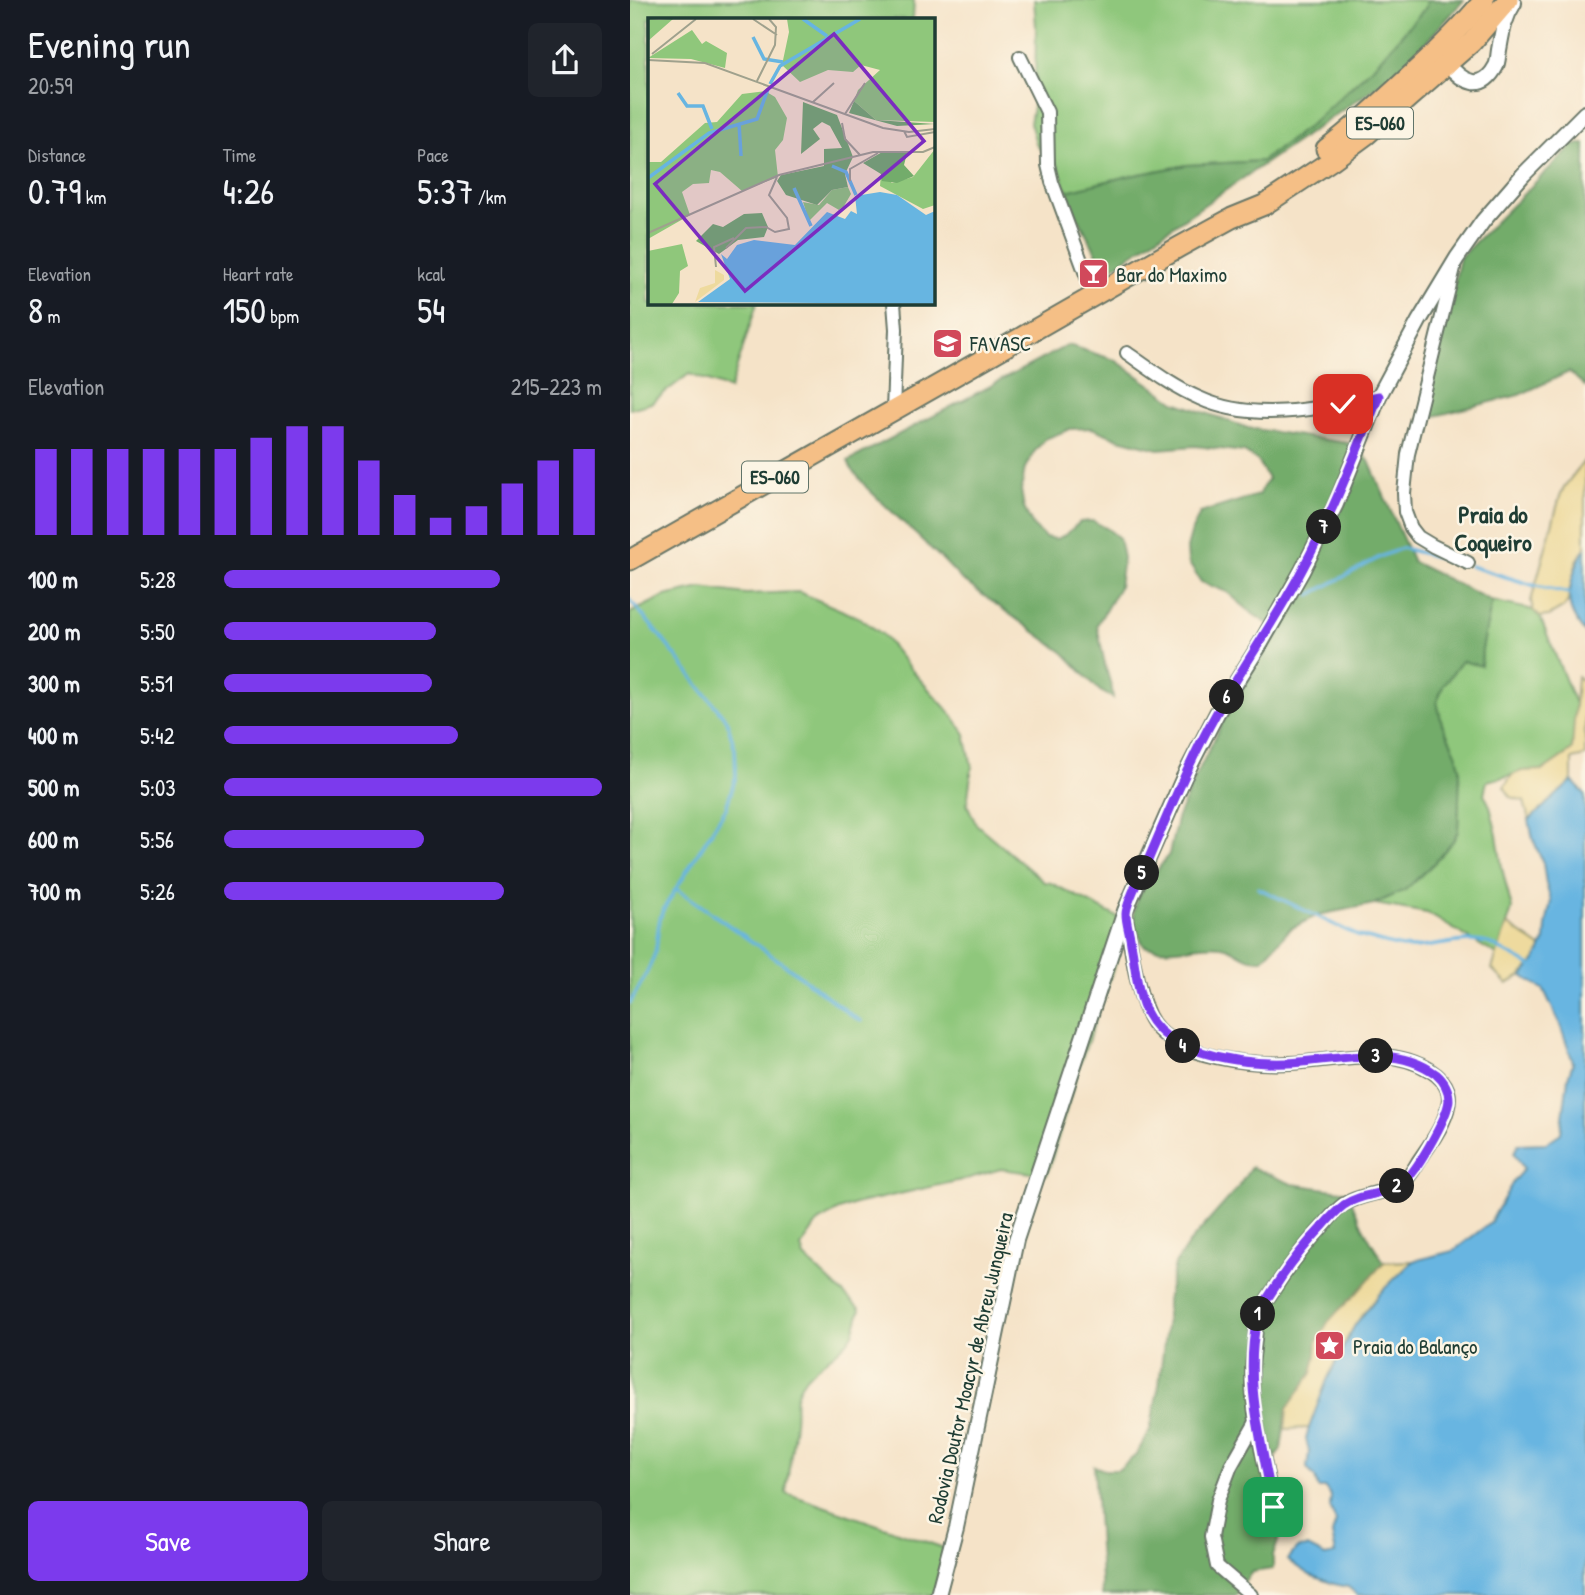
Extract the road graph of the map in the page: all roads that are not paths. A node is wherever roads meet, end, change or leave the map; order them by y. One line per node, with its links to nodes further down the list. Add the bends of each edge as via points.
1 (1516, 0): 2 (main road); 5 (street, via 1506,17 1497,65 1490,74 1474,83)
2 (1496, 5): 3 (main road, ES-060); 5 (main road, ES-060, via 1472,42)
3 (1469, 19): 5 (main road, via 1448,52); 7 (main road, ES-060, via 1342,136)
4 (1020, 57): 9 (street, via 1047,112 1052,182)
5 (1448, 64): 7 (main road, ES-060, via 1332,160 1264,205)
6 (1585, 113): 8 (street, Rodovia Doutor Moacyr de Abreu Junqueira, via 1523,175)
7 (1232, 218): 9 (main road, ES-060)
8 (1457, 258): 12 (street, Rodovia Doutor Moacyr de Abreu Junqueira); 15 (street, via 1408,454 1404,493 1405,512 1418,537)
9 (1094, 296): 13 (main road, ES-060)
10 (894, 304): 13 (street)
11 (1127, 353): 12 (street, via 1176,386 1227,408 1311,409)
12 (1379, 396): 16 (street, Rodovia Doutor Moacyr de Abreu Junqueira, via 1336,503 1288,595 1211,724)
13 (893, 411): 14 (main road, ES-060)
14 (630, 560)
15 (1468, 563)
16 (1125, 911): 17 (street, via 1143,1004 1166,1037 1220,1058 1255,1063 1387,1056 1427,1068 1439,1076 1449,1094 1443,1120 1406,1180 1341,1206 1306,1244 1258,1315 1251,1372); 19 (street, Rodovia Doutor Moacyr de Abreu Junqueira, via 1016,1240 956,1527)
17 (1256, 1422): 18 (street); 20 (street, via 1231,1466 1211,1537 1217,1566)
18 (1273, 1507)
19 (937, 1595)
20 (1251, 1595)

